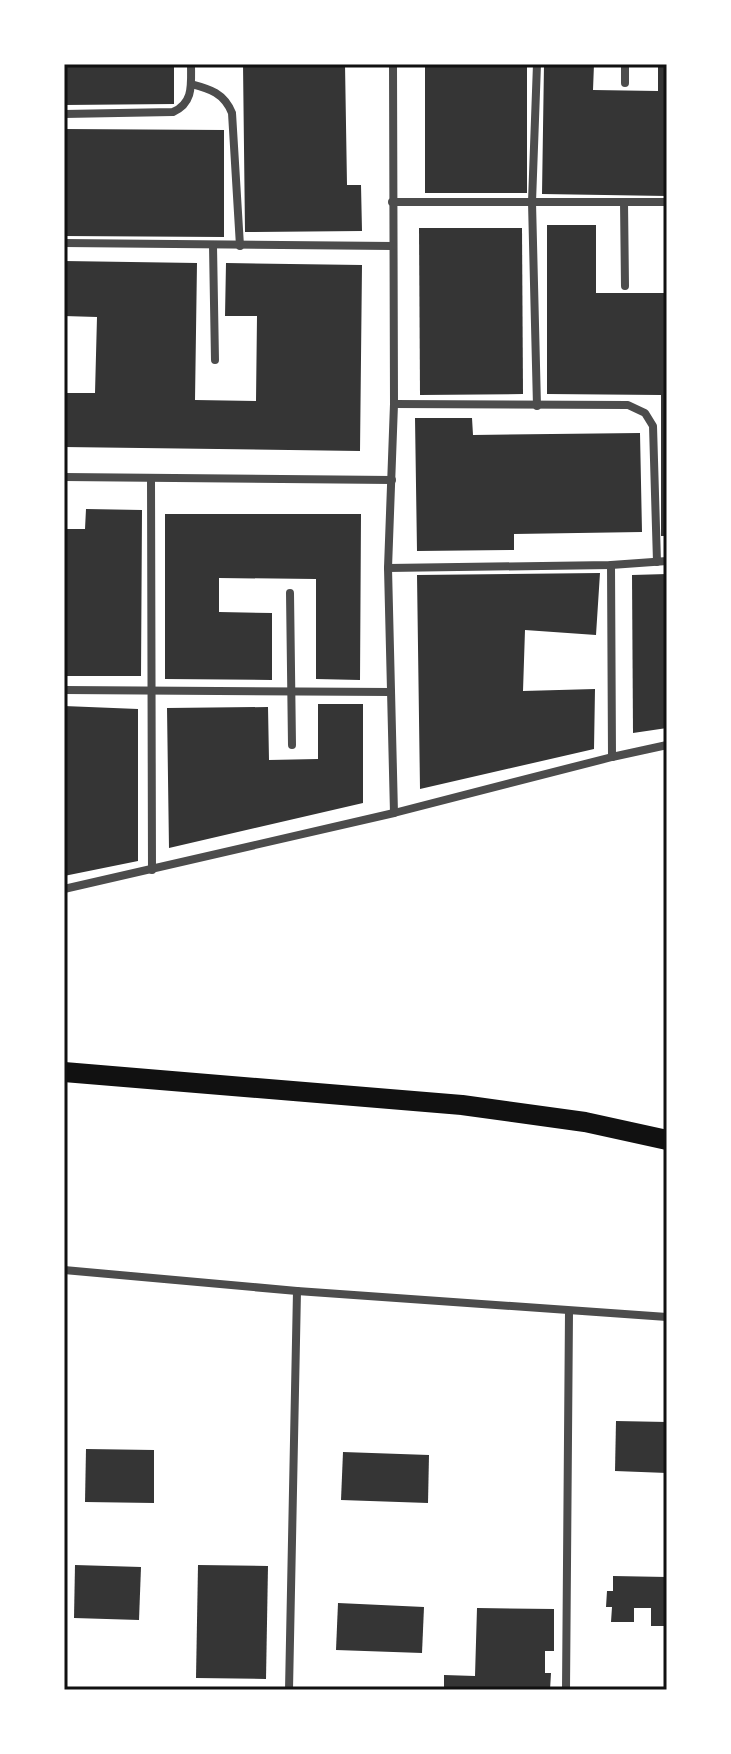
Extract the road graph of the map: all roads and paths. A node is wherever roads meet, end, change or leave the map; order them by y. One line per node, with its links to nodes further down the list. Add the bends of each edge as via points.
1 (191, 64): 6 (street)
2 (393, 64): 8 (street)
3 (537, 64): 9 (street)
4 (625, 64): 5 (street)
5 (625, 83)
6 (191, 84): 7 (street, via 185,105 173,112); 14 (street, via 216,91 232,113)
7 (64, 114)
8 (392, 202): 9 (street); 15 (street)
9 (532, 202): 10 (street); 19 (street)
10 (624, 202): 11 (street); 16 (street)
11 (667, 202)
12 (64, 243): 13 (street)
13 (213, 246): 14 (street); 17 (street)
14 (240, 246): 15 (street)
15 (393, 246): 18 (street)
16 (625, 286)
17 (215, 360)
18 (394, 404): 19 (street); 22 (street)
19 (537, 406): 23 (street, via 628,405 650,418)
20 (64, 477): 21 (street)
21 (151, 478): 22 (street); 28 (street)
22 (392, 480): 25 (street)
23 (662, 562): 24 (street)
24 (611, 565): 25 (street); 33 (street)
25 (388, 568): 30 (street)
26 (290, 593): 29 (street)
27 (64, 690): 28 (street)
28 (152, 690): 29 (street); 35 (street)
29 (291, 691): 30 (street); 31 (street)
30 (391, 692): 34 (street)
31 (292, 745)
32 (667, 745): 33 (street)
33 (612, 757): 34 (street)
34 (394, 813): 35 (street)
35 (152, 870): 36 (street)
36 (64, 889)
37 (64, 1072): 38 (main road, via 462,1105)
38 (667, 1140)
39 (64, 1270): 40 (street)
40 (297, 1291): 41 (street); 43 (street)
41 (569, 1312): 42 (street); 44 (street)
42 (667, 1317)
43 (289, 1690)
44 (566, 1690)

